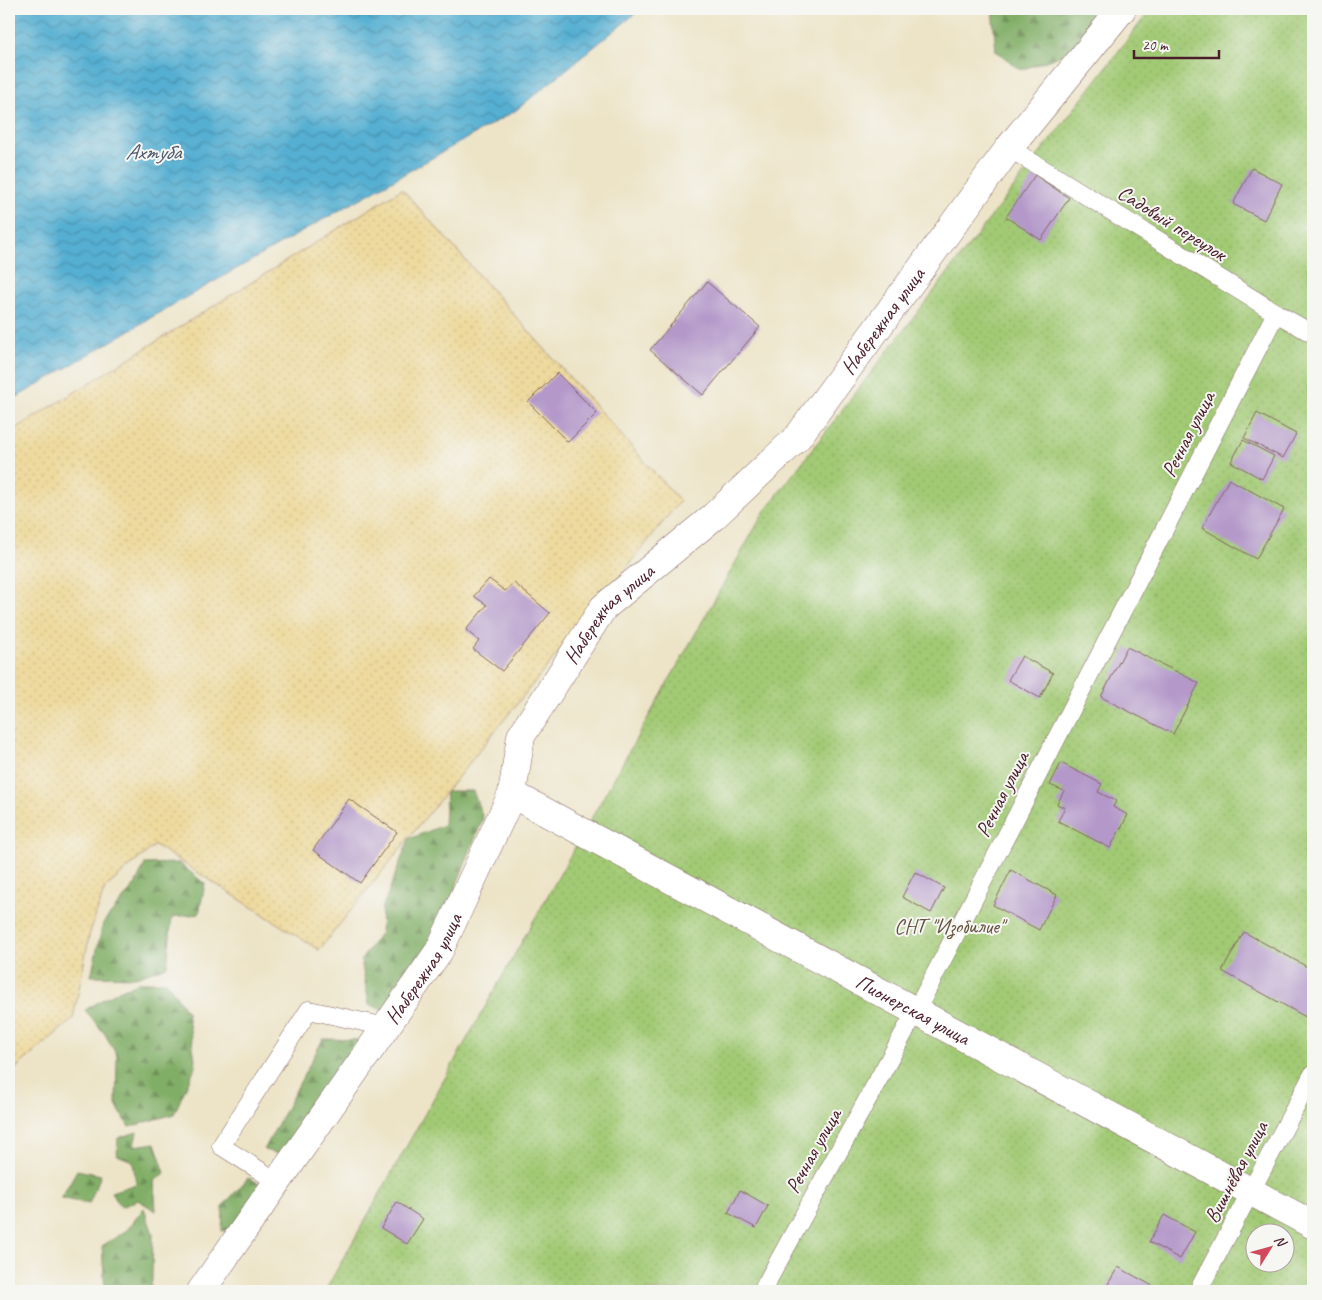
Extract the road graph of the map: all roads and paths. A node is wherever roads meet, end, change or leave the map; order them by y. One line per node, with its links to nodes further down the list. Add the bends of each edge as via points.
1 (1122, 9): 2 (street, Набережная улица)
2 (1009, 148): 3 (lane, Садовый переулок); 5 (street, Набережная улица, via 797,438 713,517 603,608 521,736)
3 (1276, 313): 4 (lane, Садовый переулок); 6 (lane, Речная улица)
4 (1313, 334)
5 (512, 794): 6 (street, Пионерская улица); 7 (street, Набережная улица, via 440,951)
6 (916, 1011): 10 (street, Пионерская улица); 13 (lane, Речная улица)
7 (386, 1028): 9 (street, Набережная улица); 9 (lane, via 309,1010 221,1146)
8 (1313, 1074): 10 (lane, Вишнёвая улица)
9 (278, 1182): 12 (street, Набережная улица)
10 (1251, 1191): 11 (street, Пионерская улица); 14 (lane, Вишнёвая улица)
11 (1313, 1225)
12 (202, 1291)
13 (762, 1291)
14 (1198, 1291)

